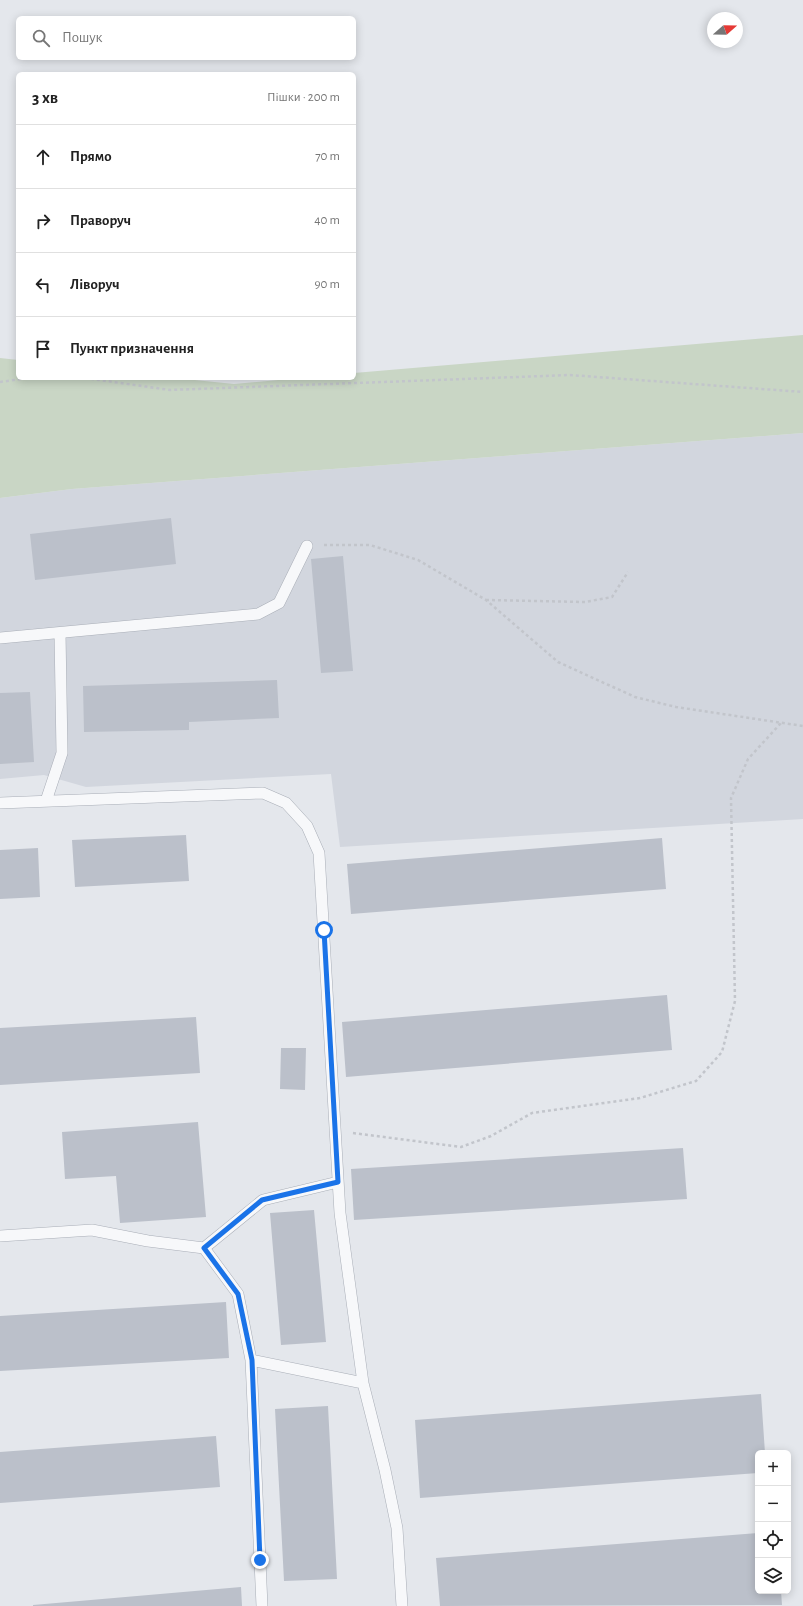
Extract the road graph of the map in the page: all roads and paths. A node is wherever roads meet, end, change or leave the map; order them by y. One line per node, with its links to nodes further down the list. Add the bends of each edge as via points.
1 (16, 380): 3 (path)
2 (100, 380): 4 (path, via 170,390 570,375)
3 (0, 382)
4 (803, 392)
5 (307, 546): 7 (path, via 370,545 398,553 418,560); 8 (lane, via 279,603 258,614)
6 (628, 572): 7 (path, via 612,596 585,602)
7 (486, 600): 10 (path, via 558,662 635,697 676,707)
8 (60, 633): 9 (lane); 12 (lane, via 62,753)
9 (0, 638)
10 (781, 723): 11 (path); 14 (path, via 748,759 731,798 735,1001 722,1052 696,1081 640,1098 532,1113 491,1136 461,1147)
11 (803, 726)
12 (46, 801): 13 (lane); 14 (lane, via 263,793 286,803 307,826 319,852)
13 (0, 803)
14 (336, 1130): 15 (lane)
15 (338, 1182): 17 (lane, via 262,1200); 19 (lane)
16 (0, 1236): 17 (lane, via 92,1230)
17 (204, 1248): 18 (lane, via 238,1294)
18 (252, 1360): 19 (lane); 20 (lane)
19 (363, 1383): 21 (lane, via 385,1470 396,1528)
20 (262, 1606)
21 (402, 1606)

